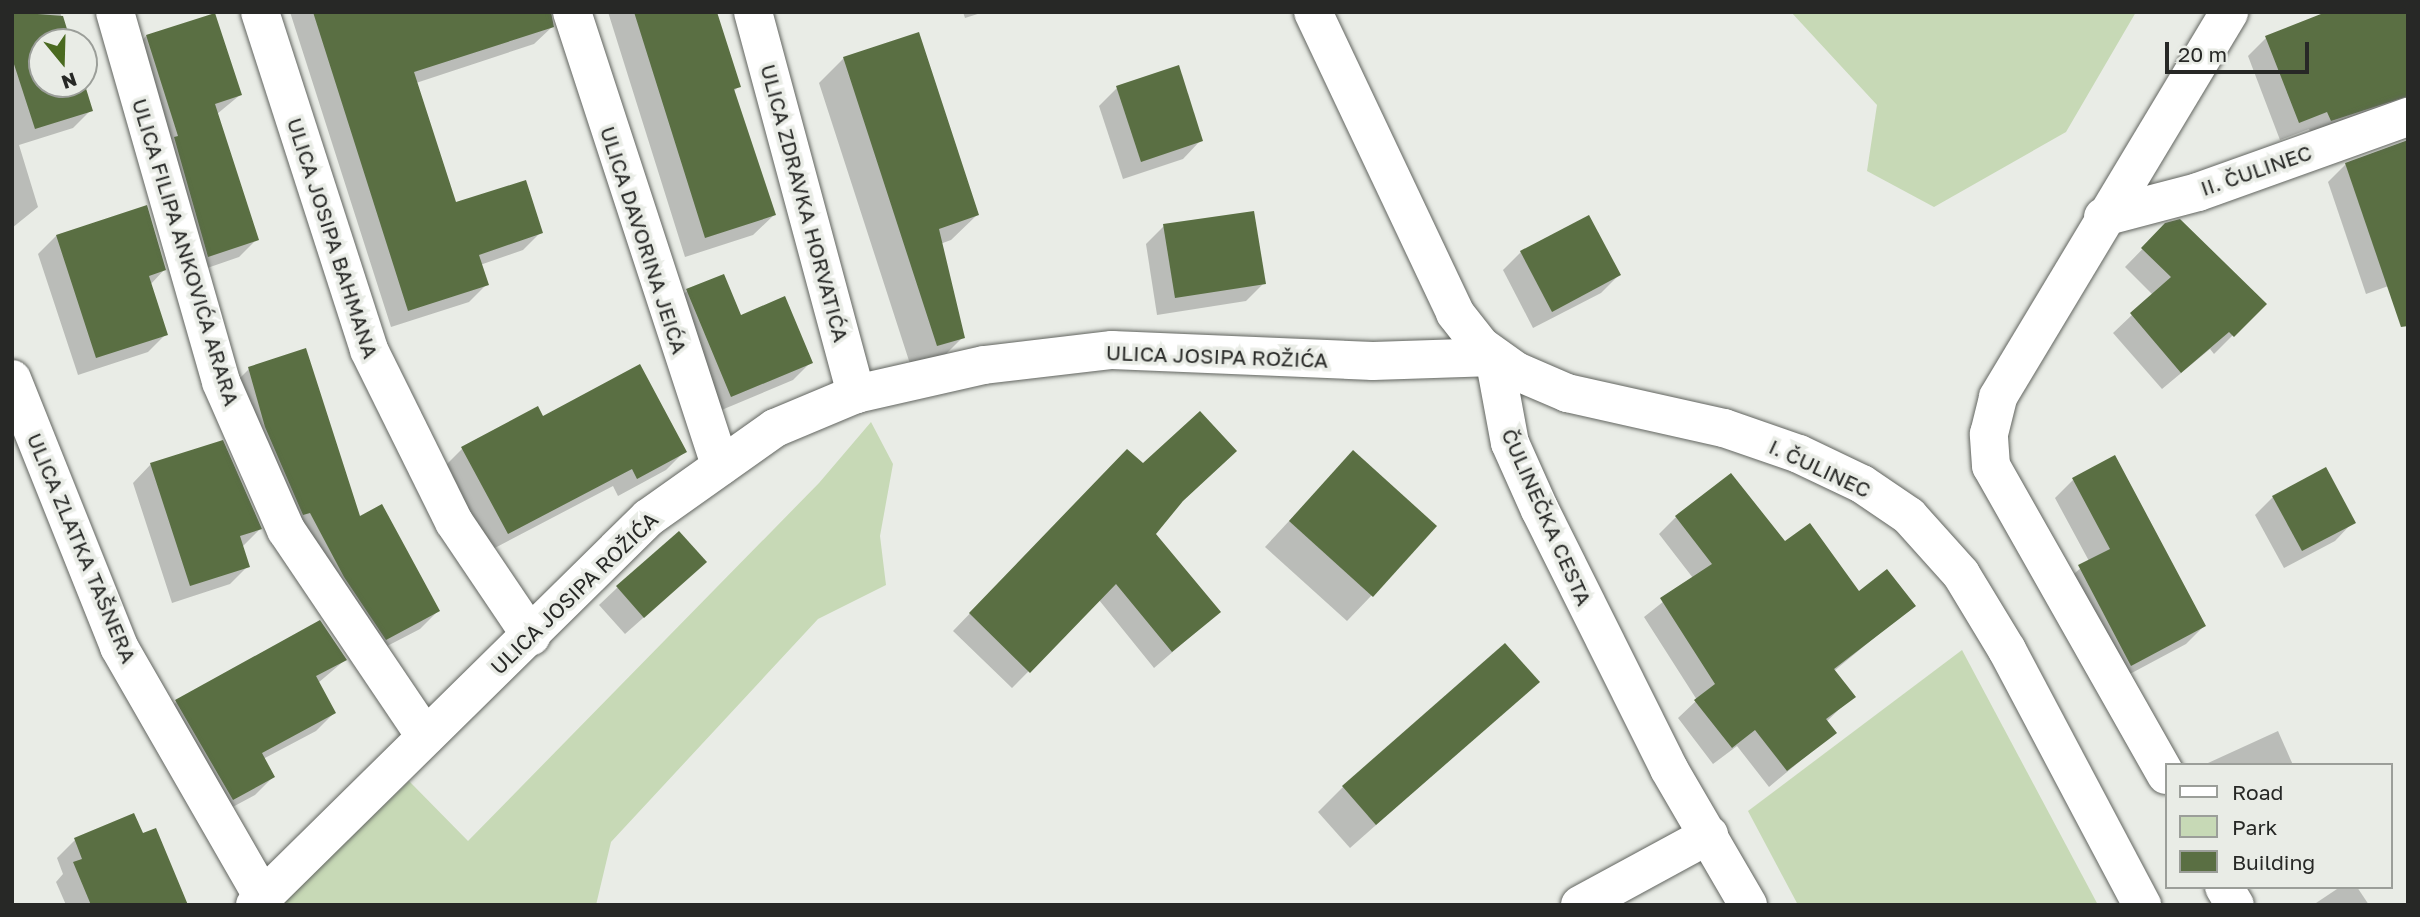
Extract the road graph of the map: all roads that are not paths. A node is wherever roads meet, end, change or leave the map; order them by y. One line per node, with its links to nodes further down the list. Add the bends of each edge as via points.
1 (115, 12): 14 (street, ULICA FILIPA ANKOVIĆA ARARA, via 220,382 286,530)
2 (260, 12): 13 (street, ULICA JOSIPA BAHMANA, via 369,350 454,522)
3 (572, 12): 12 (street, ULICA DAVORINA JEIĆA)
4 (753, 12): 11 (street, ULICA ZDRAVKA HORVATIĆA)
5 (1313, 12): 9 (street, via 1455,313)
6 (2229, 12): 8 (street)
7 (2408, 117): 8 (street, II. ČULINEC, via 2198,192)
8 (2103, 217): 15 (street, via 1998,397 1989,434 1991,466)
9 (1494, 357): 11 (street, ULICA JOSIPA ROŽIĆA, via 1373,361 1112,349 984,365); 16 (street, ČULINEČKA CESTA, via 1510,443 1539,510 1669,769); 21 (street, I. ČULINEC, via 1567,393 1724,428 1799,454 1862,484 1909,516 1961,574 1994,628)
10 (12, 379): 18 (street, ULICA ZLATKA TAŠNERA, via 119,647)
11 (856, 394): 12 (street, ULICA JOSIPA ROŽIĆA, via 775,428)
12 (720, 466): 13 (street, ULICA JOSIPA ROŽIĆA, via 648,518)
13 (531, 636): 14 (street, ULICA JOSIPA ROŽIĆA)
14 (425, 736): 18 (street, ULICA JOSIPA ROŽIĆA)
15 (2164, 772)
16 (1709, 835): 19 (street); 20 (street, ČULINEČKA CESTA)
17 (2225, 889): 22 (street)
18 (259, 901)
19 (1580, 905)
20 (1748, 905)
21 (2142, 905)
22 (2235, 905)

